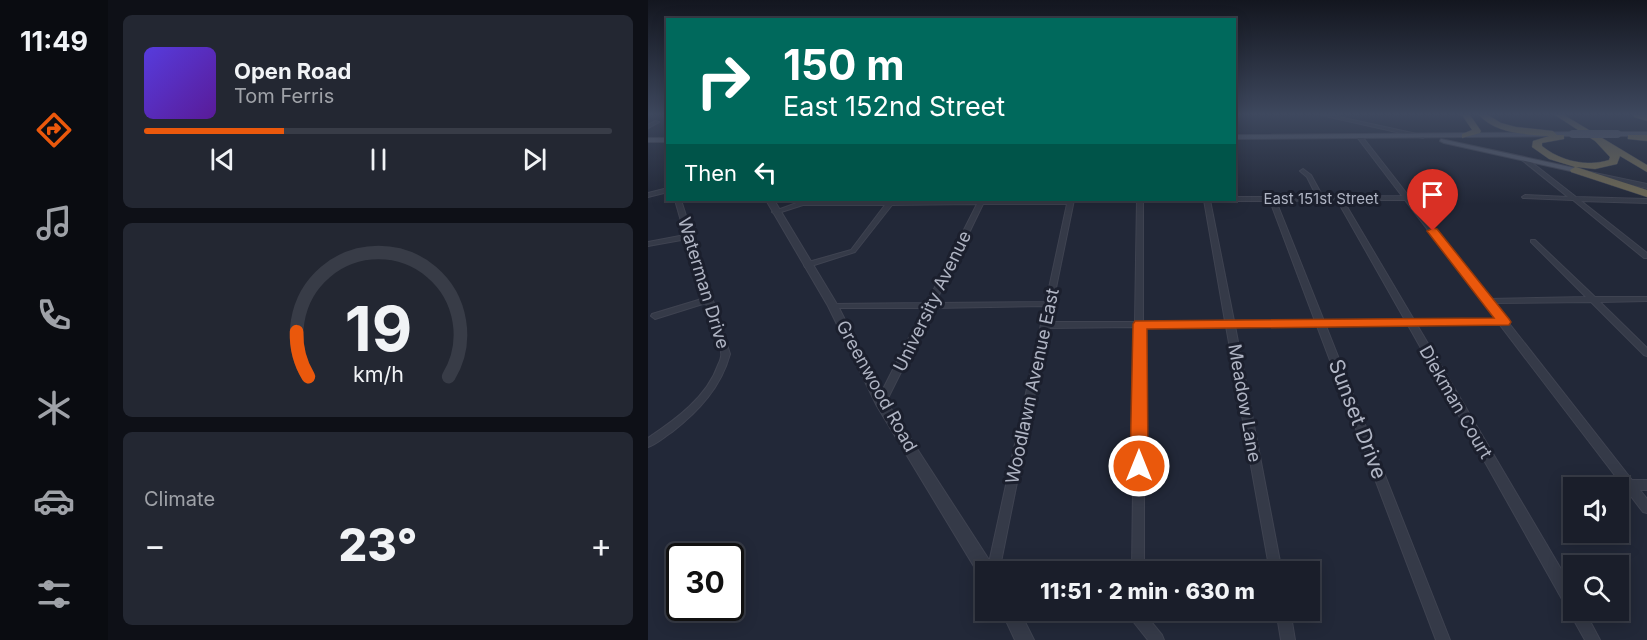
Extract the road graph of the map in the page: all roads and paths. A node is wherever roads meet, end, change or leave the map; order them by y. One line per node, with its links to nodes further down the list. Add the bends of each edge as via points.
1 (1366, 145): 23 (street)
2 (1480, 145): 9 (main road)
3 (1537, 145): 4 (highway, via 1546,154 1572,163 1600,165 1614,162 1615,156)
4 (1606, 145)
5 (1611, 145): 11 (highway)
6 (1629, 145): 10 (highway)
7 (1631, 145): 8 (highway)
8 (1647, 158)
9 (1524, 159): 12 (main road); 24 (street)
10 (1647, 163)
11 (1647, 169)
12 (1575, 170): 14 (street); 16 (highway)
13 (1303, 171): 21 (street)
14 (1647, 186)
15 (666, 190): 17 (street)
16 (1647, 194)
17 (648, 195)
18 (1525, 197): 24 (street)
19 (1236, 198): 20 (street, East 151st Street)
20 (1272, 198): 21 (street, East 151st Street); 50 (street, Sunset Drive)
21 (1321, 198): 22 (street, East 151st Street)
22 (1339, 198): 23 (street, East 151st Street); 48 (street, Diekman Court)
23 (1407, 198): 43 (street)
24 (1575, 199): 33 (street); 38 (street)
25 (678, 201): 35 (street, Waterman Drive)
26 (770, 201): 34 (street, Greenwood Road)
27 (804, 201): 28 (street); 34 (street)
28 (891, 201): 29 (street); 39 (street, via 853,251)
29 (981, 201): 45 (street, University Avenue)
30 (1071, 201): 44 (street, Woodlawn Avenue East)
31 (1140, 201): 51 (street)
32 (1207, 201): 52 (street, Meadow Lane)
33 (1647, 201)
34 (775, 212): 39 (street, Greenwood Road)
35 (690, 236): 37 (street); 41 (street, Waterman Drive)
36 (1533, 241): 42 (street)
37 (648, 244)
38 (1647, 256)
39 (808, 265): 46 (street, Greenwood Road)
40 (1647, 299): 42 (street)
41 (708, 300): 47 (street); 56 (street, Waterman Drive, via 726,354 724,364 697,403)
42 (1593, 300): 43 (street); 54 (street)
43 (1488, 301): 49 (street)
44 (1049, 304): 45 (street); 53 (street, Woodlawn Avenue East)
45 (930, 305): 46 (street); 55 (street, University Avenue)
46 (833, 306): 55 (street, Greenwood Road)
47 (655, 316)
48 (1410, 322): 49 (street); 50 (street); 65 (street, Diekman Court)
49 (1504, 322): 57 (street)
50 (1321, 323): 52 (street); 73 (street, Sunset Drive)
51 (1140, 324): 52 (street); 53 (street); 63 (street)
52 (1230, 324): 64 (street, Meadow Lane)
53 (1045, 326): 62 (street, Woodlawn Avenue East)
54 (1647, 353)
55 (881, 403): 61 (street, Greenwood Road)
56 (648, 443)
57 (1624, 477)
58 (1629, 484): 59 (street); 60 (street)
59 (1647, 484)
60 (1647, 508)
61 (980, 561)
62 (995, 561)
63 (1138, 561)
64 (1274, 561)
65 (1563, 586)
66 (1015, 621): 70 (street)
67 (1142, 621): 71 (street)
68 (1285, 621): 72 (street)
69 (1582, 621): 74 (street)
70 (1025, 640)
71 (1156, 640)
72 (1288, 640)
73 (1443, 640)
74 (1593, 640)

